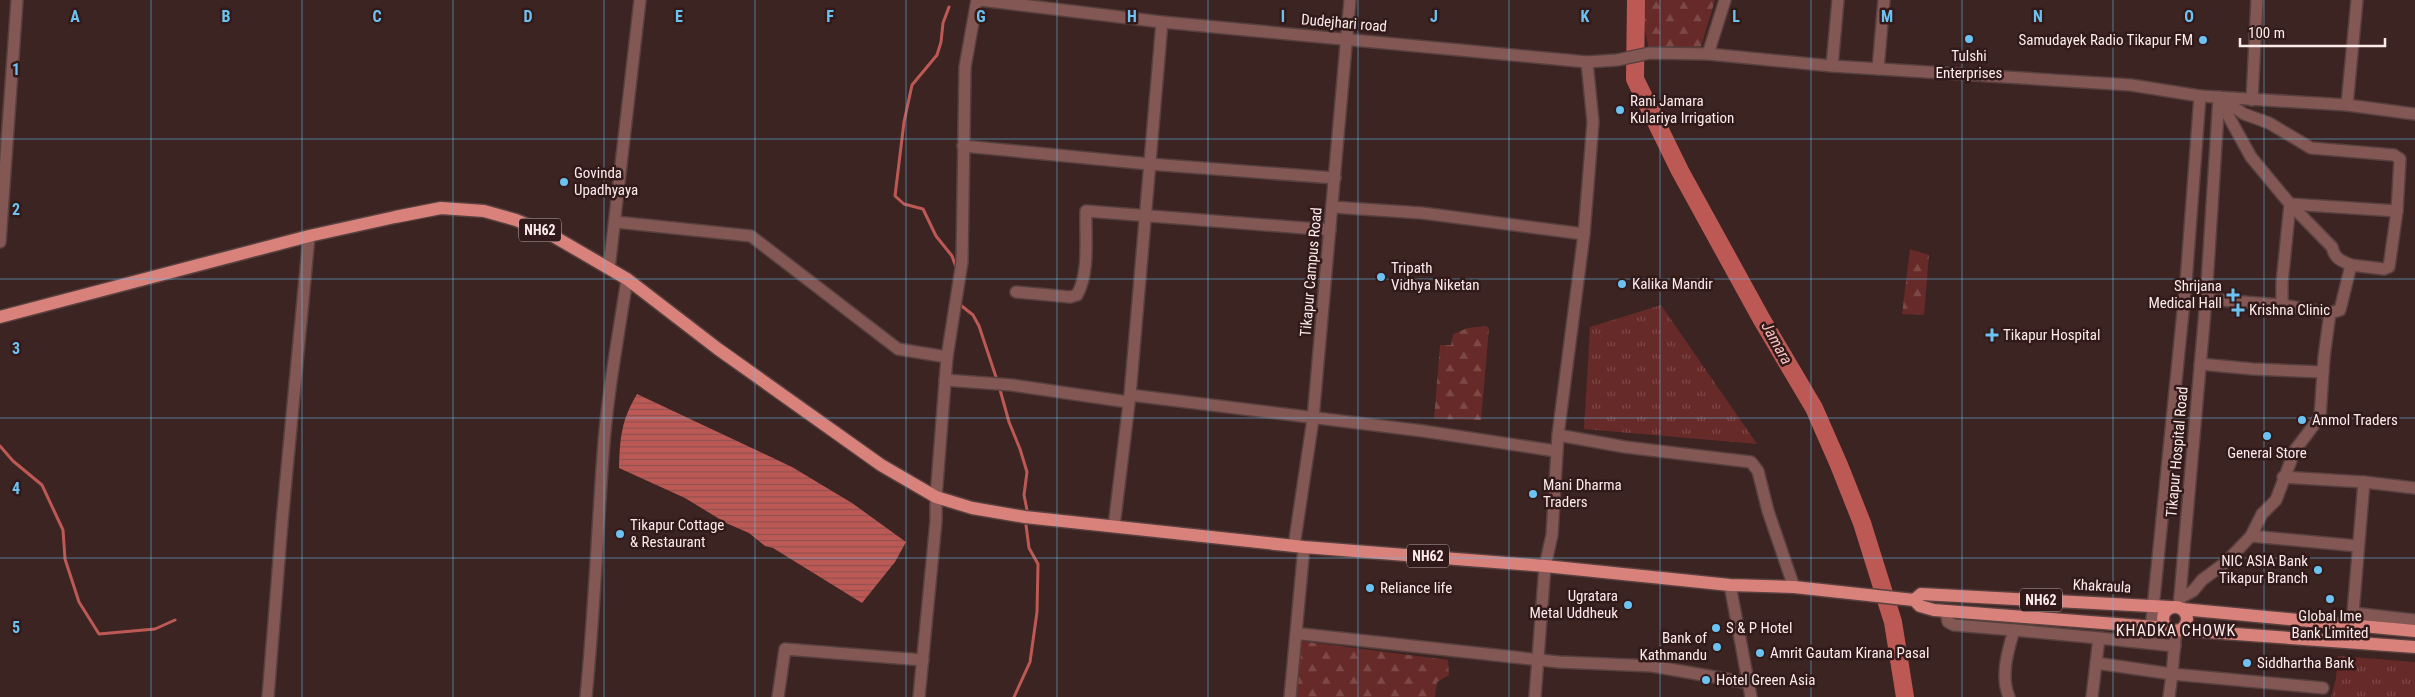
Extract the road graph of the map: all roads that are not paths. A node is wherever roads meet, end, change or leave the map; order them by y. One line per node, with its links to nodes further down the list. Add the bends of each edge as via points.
1 (17, 0): 32 (street)
2 (640, 0): 28 (street)
3 (978, 0): 10 (street, Dudejhari road); 21 (street, via 965,67)
4 (1350, 0): 11 (street, Tikapur Campus Road)
5 (1725, 0): 12 (street)
6 (1838, 0): 14 (street)
7 (1884, 0): 15 (street)
8 (2257, 0): 18 (street)
9 (2357, 0): 19 (street)
10 (1162, 22): 11 (street, Dudejhari road); 22 (street)
11 (1346, 38): 13 (street, Dudejhari road); 23 (street, Tikapur Campus Road)
12 (1708, 54): 13 (street, Dudejhari road, via 1650,54); 14 (street, Dudejhari road)
13 (1586, 62): 30 (street, via 1593,122)
14 (1832, 66): 15 (street, Dudejhari road)
15 (1878, 69): 16 (street, Dudejhari road, via 2131,85)
16 (2200, 96): 17 (street, Dudejhari road); 61 (street)
17 (2219, 97): 18 (street, Dudejhari road); 24 (street, via 2251,157); 26 (street, via 2244,114 2269,123 2311,148 2394,155 2400,159); 37 (street, Tikapur Hospital Road)
18 (2252, 100): 19 (street, Dudejhari road)
19 (2347, 105): 20 (street, Dudejhari road)
20 (2415, 114)
21 (963, 146): 22 (street); 41 (street, via 962,262)
22 (1149, 164): 23 (street); 27 (street)
23 (1335, 178): 25 (street, Tikapur Campus Road)
24 (2290, 204): 26 (street); 33 (street, via 2332,247 2338,260); 38 (street)
25 (1332, 207): 29 (street, Tikapur Campus Road); 30 (street, via 1422,213)
26 (2397, 211): 33 (street, via 2389,267)
27 (1146, 216): 29 (street); 36 (street, via 1086,211 1085,261 1077,295); 45 (street)
28 (616, 222): 34 (street); 41 (street, via 751,236 898,349)
29 (1330, 230): 46 (street, Tikapur Campus Road)
30 (1584, 234): 47 (street)
31 (309, 236): 34 (main road, NH62, via 441,208 484,211 548,233); 40 (main road, NH62); 79 (street)
32 (0, 242)
33 (2351, 265): 39 (street, via 2340,310)
34 (609, 269): 35 (main road, NH62)
35 (627, 279): 52 (main road, NH62, via 881,465); 80 (street, via 603,454)
36 (1016, 292)
37 (2206, 299): 38 (street); 42 (street, Tikapur Hospital Road)
38 (2282, 305): 39 (street)
39 (2330, 313): 43 (street)
40 (0, 317)
41 (947, 357): 44 (street)
42 (2200, 364): 43 (street, via 2253,370); 62 (street, Tikapur Hospital Road)
43 (2323, 372): 49 (street, via 2320,417 2295,450)
44 (945, 380): 45 (street); 52 (street)
45 (1129, 399): 46 (street); 53 (street)
46 (1313, 419): 48 (street); 55 (street, Tikapur Campus Road)
47 (1558, 435): 48 (street); 59 (street, via 1751,462 1758,471 1768,512)
48 (1556, 451): 57 (street, via 1552,535)
49 (2283, 478): 50 (street); 54 (street, via 2276,500 2262,514)
50 (2364, 482): 51 (street); 56 (street)
51 (2415, 488)
52 (936, 497): 53 (main road, NH62, via 972,508 1019,516); 74 (street)
53 (1114, 526): 55 (main road, NH62)
54 (2251, 536): 56 (street); 62 (street)
55 (1299, 546): 57 (main road, NH62); 83 (street, Tikapur Campus Road)
56 (2358, 546): 64 (street, via 2352,613)
57 (1545, 566): 58 (main road, NH62); 73 (street)
58 (1730, 585): 59 (main road, NH62); 77 (street)
59 (1794, 587): 60 (main road, NH62)
60 (1910, 600): 61 (main road, Khakraula / NH62, via 1921,594); 63 (main road, NH62, via 1920,606)
61 (2154, 605): 62 (main road, Khakraula / NH62); 65 (street)
62 (2178, 605): 66 (main road, via 2187,620); 66 (main road, via 2163,617); 68 (main road, NH62)
63 (1946, 611): 65 (main road, NH62); 67 (street, via 1948,622 1954,625)
64 (2415, 620)
65 (2151, 628): 66 (main road, NH62)
66 (2174, 629): 71 (street); 72 (main road, NH62)
67 (2014, 630): 70 (street); 86 (street, via 2007,656)
68 (2415, 632)
69 (1302, 634): 73 (street)
70 (2100, 638): 71 (street); 75 (street)
71 (2175, 646): 76 (street)
72 (2415, 648)
73 (1537, 658): 77 (street, via 1652,666); 84 (street)
74 (923, 660): 81 (street, via 785,649); 82 (street)
75 (2096, 663): 76 (street); 87 (street)
76 (2172, 674): 78 (street); 88 (street)
77 (1749, 683): 85 (street)
78 (2323, 688)
79 (268, 697)
80 (586, 697)
81 (778, 697)
82 (919, 697)
83 (1290, 697)
84 (1535, 697)
85 (1751, 697)
86 (2009, 697)
87 (2092, 697)
88 (2169, 697)

